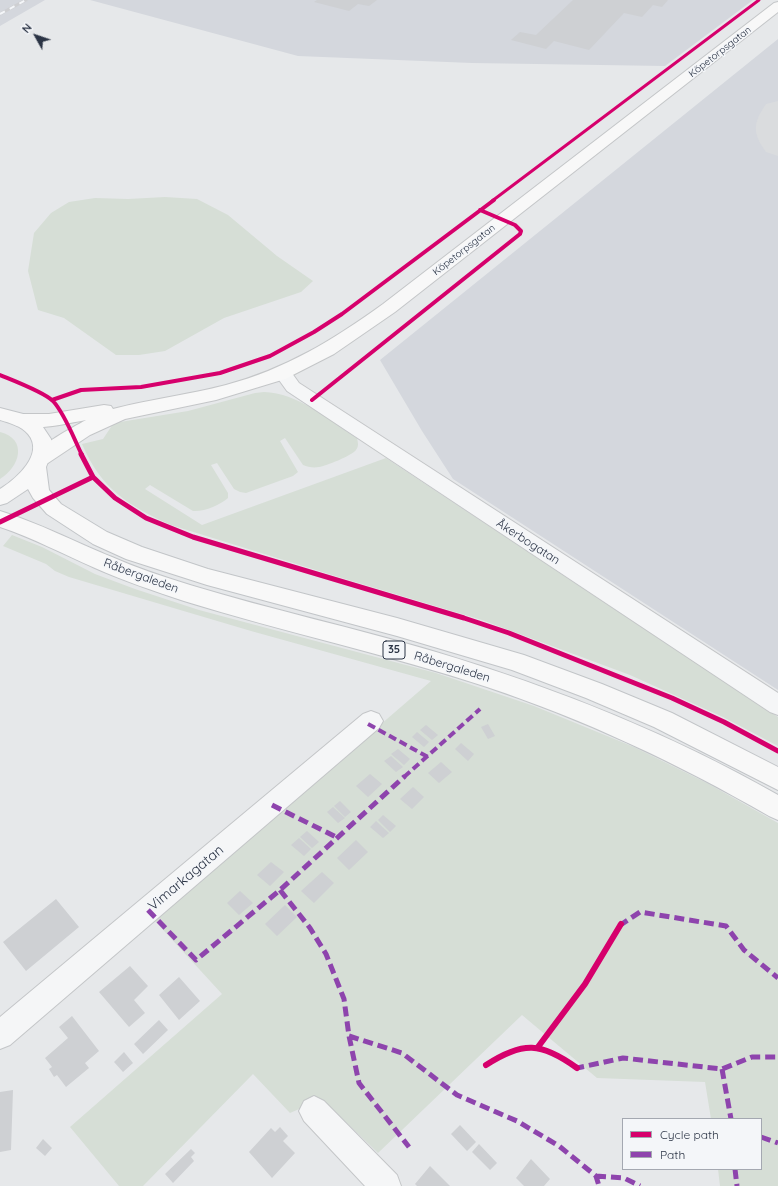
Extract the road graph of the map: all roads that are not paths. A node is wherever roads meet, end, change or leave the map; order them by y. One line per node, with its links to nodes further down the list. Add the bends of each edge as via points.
1 (778, 6): 2 (main road, Köpetorpsgatan, via 362,327 324,353)
2 (283, 373): 3 (main road, Köpetorpsgatan, via 218,394); 8 (street, Åkerbogatan, via 288,382 306,395)
3 (133, 410): 4 (main road, Köpetorpsgatan, via 116,409 49,420); 5 (main road, Köpetorpsgatan, via 78,432)
4 (8, 415): 5 (main road, 35, via 32,427 39,436 42,447)
5 (39, 463): 6 (main road, Köpetorpsgatan, via 21,485); 10 (main road, Råbergaleden / 35, via 38,487 54,509 100,538 134,553 206,578 397,627 516,662 663,720)
6 (0, 498)
7 (0, 519): 11 (main road, Råbergaleden / 35, via 157,584 443,663 582,711 650,741)
8 (778, 706)
9 (371, 721): 12 (street, Vimarkagatan)
10 (778, 779)
11 (778, 808)
12 (0, 1035)
13 (314, 1111): 14 (street)
14 (386, 1186)

